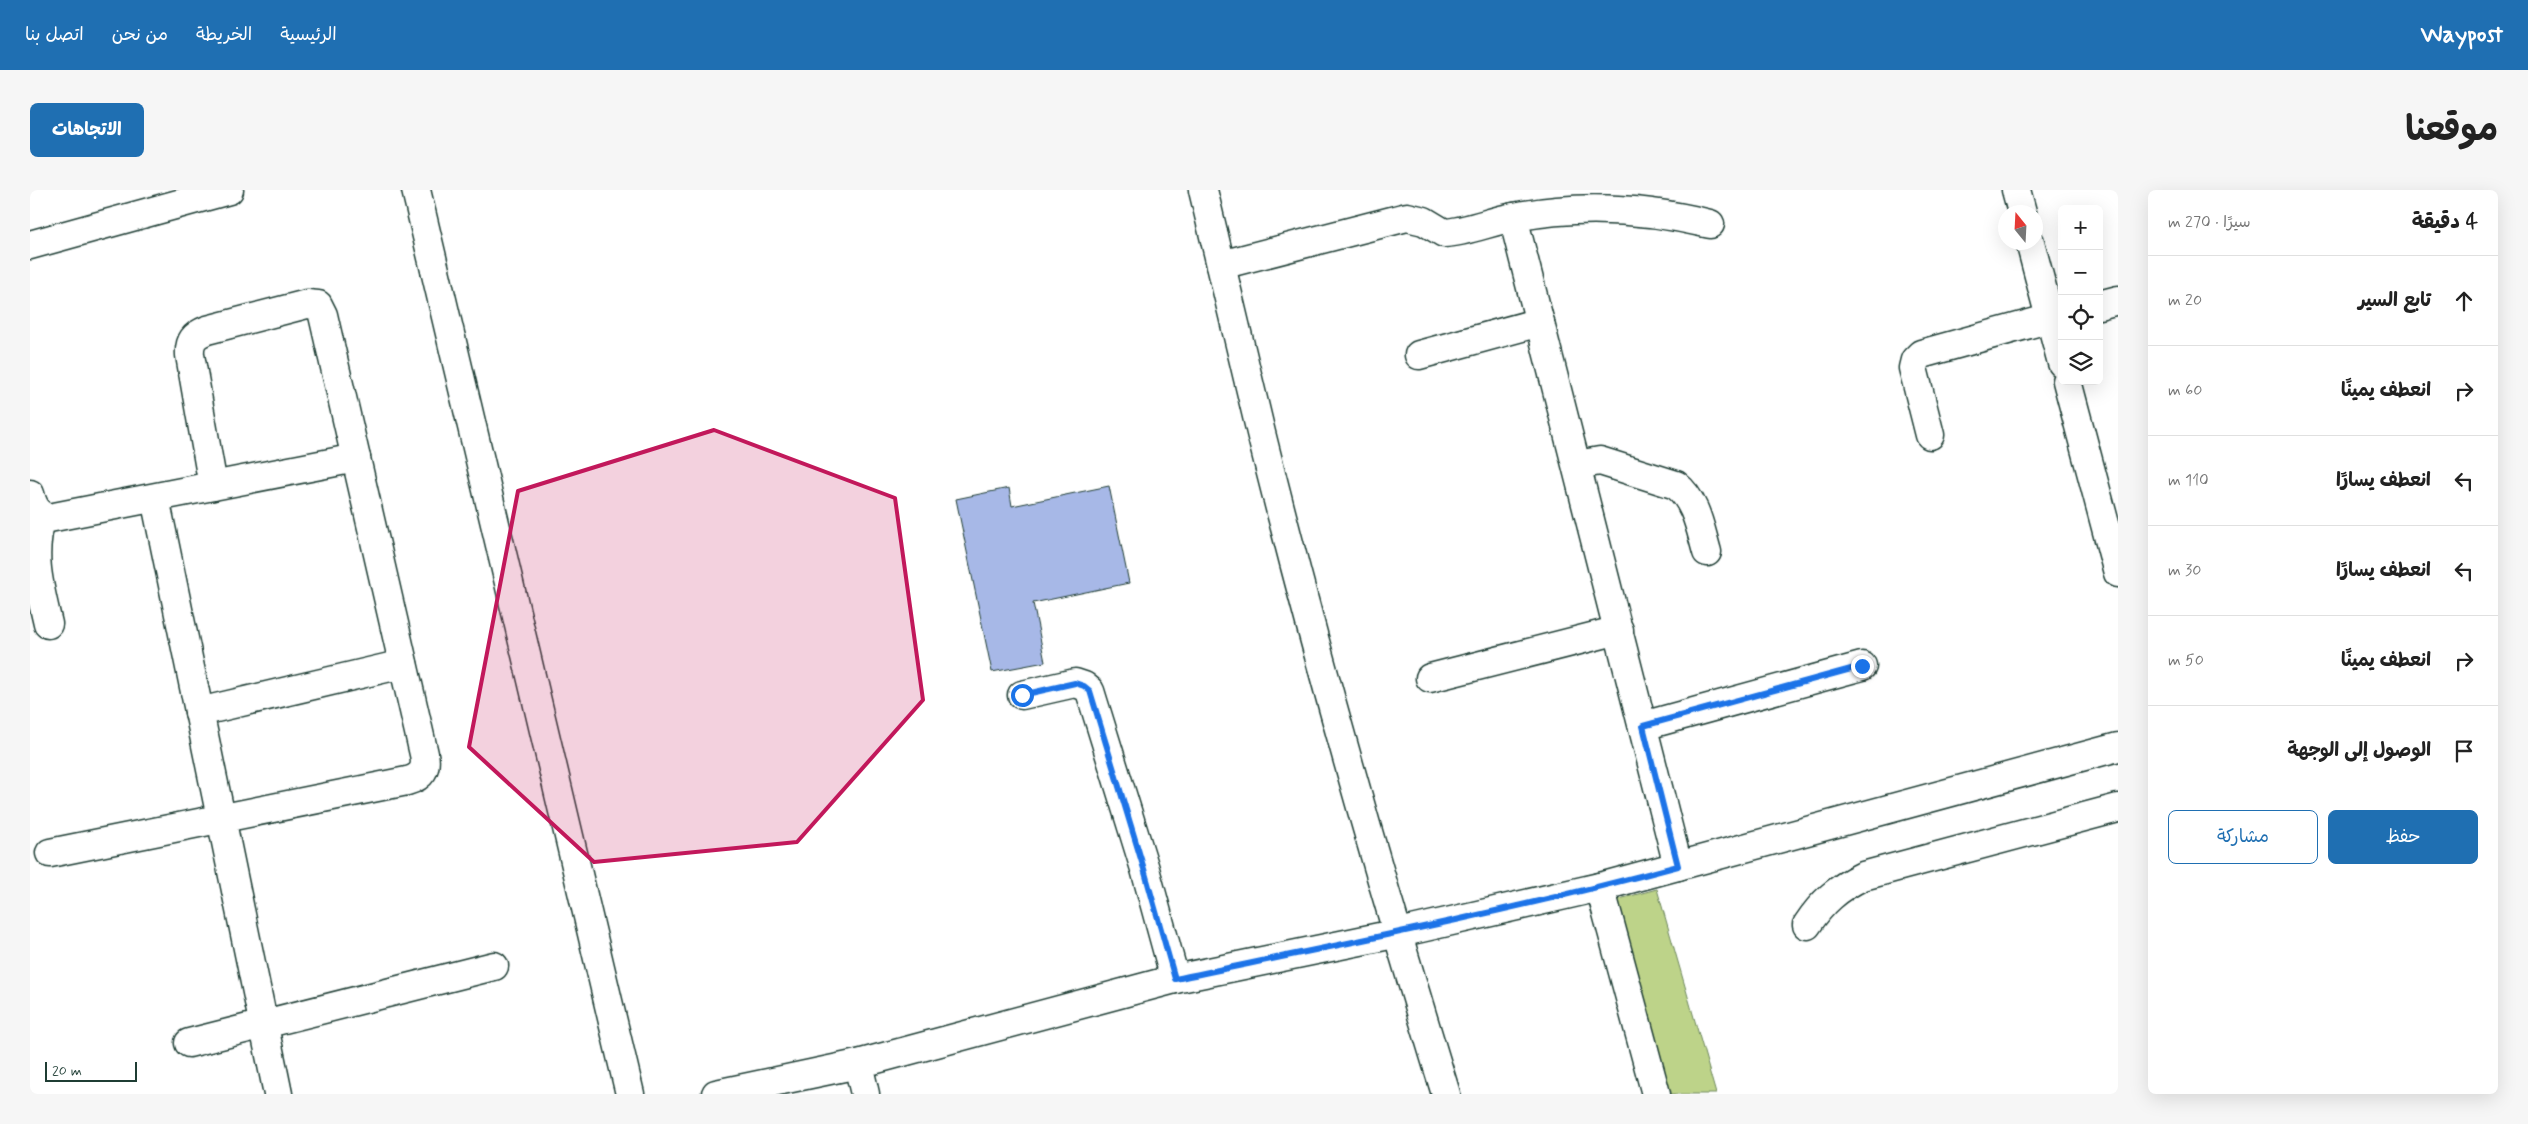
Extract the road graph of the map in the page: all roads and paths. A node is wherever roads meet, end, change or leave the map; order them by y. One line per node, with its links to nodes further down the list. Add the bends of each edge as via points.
1 (228, 190): 8 (street)
2 (416, 190): 49 (street)
3 (1203, 190): 10 (street)
4 (2016, 190): 5 (street)
5 (2020, 205)
6 (1513, 217): 7 (street, via 1602,208 1672,215); 10 (street, via 1444,232 1416,218 1399,218); 14 (street)
7 (1710, 224)
8 (30, 245)
9 (2033, 250): 13 (street)
10 (1221, 265): 42 (street, via 1302,591)
11 (2118, 300): 12 (street)
12 (2103, 304)
13 (2056, 317): 15 (street); 18 (street, via 1921,354 1913,368)
14 (1540, 322): 16 (street); 20 (street)
15 (2059, 340)
16 (1419, 355)
17 (2068, 385): 26 (street)
18 (1930, 435)
19 (356, 458): 21 (street); 21 (street, via 323,315 318,305 307,304 207,330 192,339 190,355); 29 (street)
20 (1577, 465): 25 (street, via 1600,461 1676,485 1691,502); 28 (street)
21 (213, 486): 22 (street)
22 (155, 498): 23 (street, via 57,517); 33 (street)
23 (36, 505): 24 (street)
24 (32, 548): 27 (street)
25 (1707, 552)
26 (2118, 573)
27 (48, 624)
28 (1619, 630): 31 (street); 34 (street)
29 (403, 664): 33 (street); 37 (street, via 426,763 416,778)
30 (1862, 666): 34 (street)
31 (1430, 678)
32 (1022, 695): 44 (street, via 1075,683 1090,691)
33 (199, 712): 37 (street)
34 (1643, 726): 39 (street)
35 (2118, 747): 39 (street)
36 (2118, 808): 41 (street, via 1863,876 1830,896)
37 (221, 818): 38 (street); 45 (street)
38 (50, 853)
39 (1678, 866): 40 (street)
40 (1600, 887): 42 (street); 53 (street)
41 (1807, 925)
42 (1399, 933): 44 (street); 52 (street)
43 (494, 966): 45 (street)
44 (1175, 979): 47 (street)
45 (264, 1024): 46 (street); 48 (street)
46 (189, 1043)
47 (858, 1064): 50 (street); 51 (street)
48 (278, 1094)
49 (630, 1094)
50 (716, 1094)
51 (865, 1094)
52 (1446, 1094)
53 (1656, 1094)

